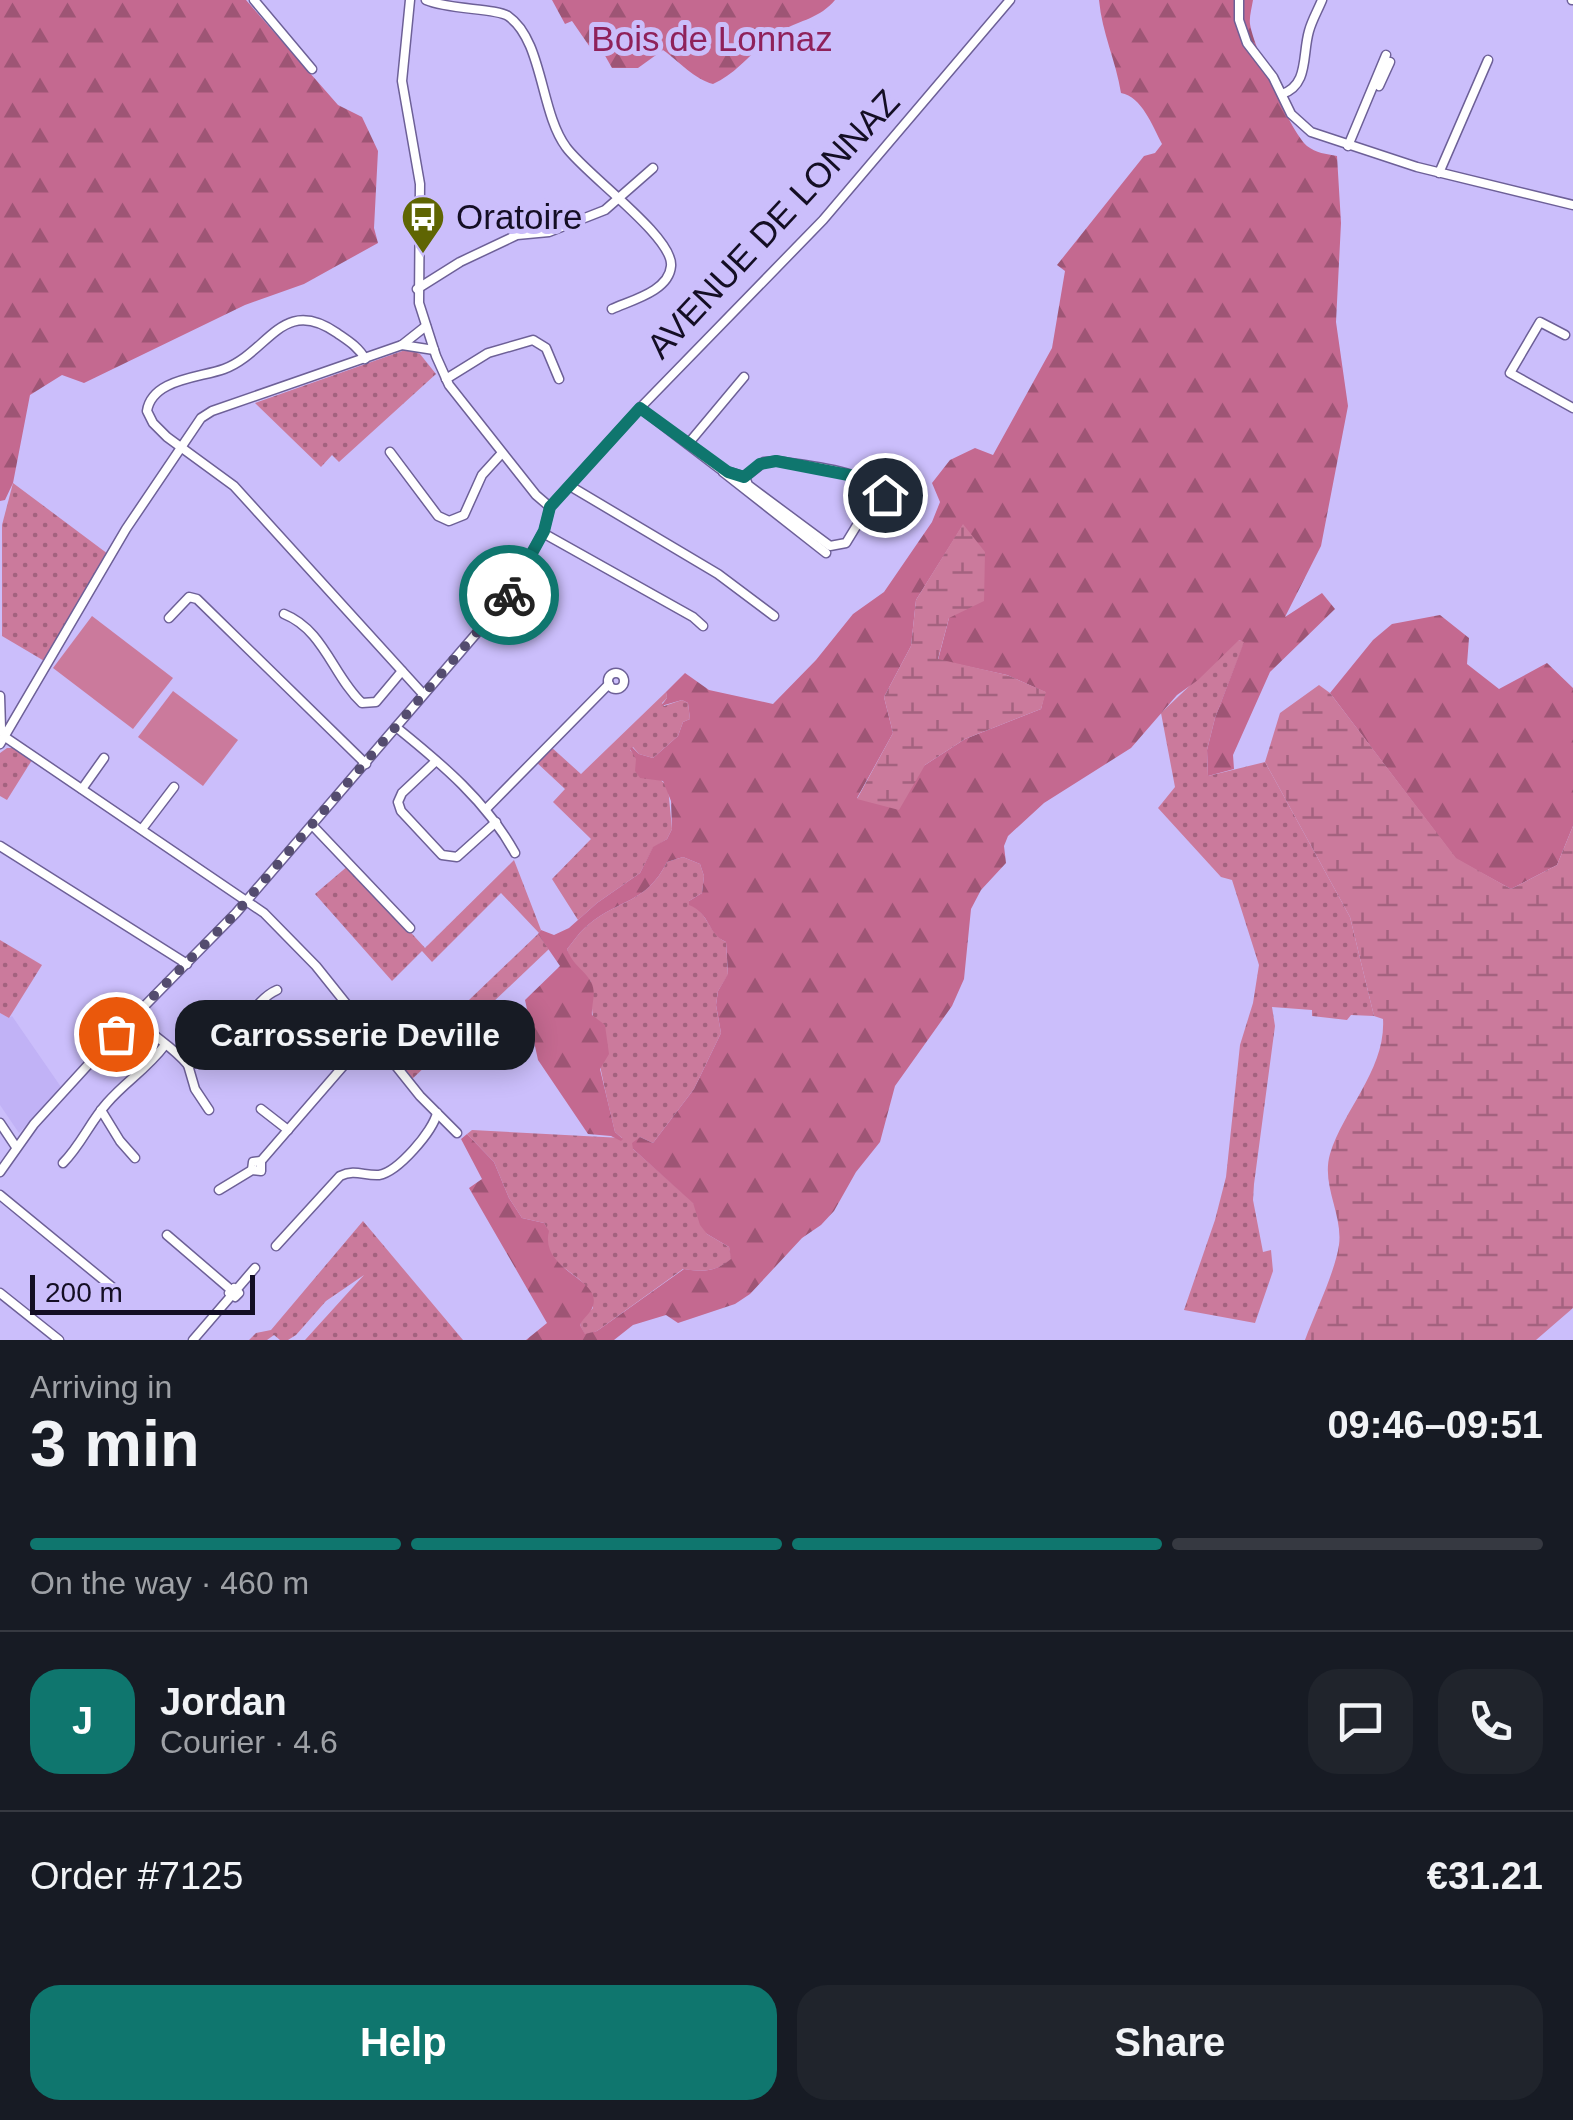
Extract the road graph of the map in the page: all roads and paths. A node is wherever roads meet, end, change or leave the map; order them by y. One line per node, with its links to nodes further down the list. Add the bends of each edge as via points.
1 (254, 0): 9 (street)
2 (410, 0): 16 (street, via 402,80 420,184)
3 (426, 0): 14 (street, via 514,20 565,146)
4 (1010, 0): 26 (street, AVENUE DE LONNAZ, via 823,220)
5 (1239, 0): 10 (street, via 1244,36)
6 (1322, 0): 10 (street, via 1300,81)
7 (1388, 59): 11 (street)
8 (1488, 60): 13 (street)
9 (312, 69)
10 (1282, 94): 11 (street, via 1302,126)
11 (1350, 146): 13 (street)
12 (653, 168): 14 (street)
13 (1439, 173): 15 (street)
14 (621, 200): 16 (street, via 549,232 517,235); 17 (street, via 672,263 657,288)
15 (1573, 205)
16 (417, 290): 18 (street)
17 (612, 309)
18 (426, 326): 20 (street); 21 (street)
19 (1564, 335): 27 (street, via 1540,322 1510,371)
20 (402, 345): 21 (street); 22 (street)
21 (434, 350): 24 (street)
22 (365, 358): 29 (street, via 208,413); 29 (street, via 319,322 287,323 238,362 153,396 150,419)
23 (744, 377): 28 (street)
24 (446, 379): 25 (street, via 488,353 534,340 546,348); 31 (street)
25 (559, 379)
26 (640, 408): 28 (street); 34 (street, AVENUE DE LONNAZ)
27 (1573, 408)
28 (688, 444): 32 (street)
29 (180, 447): 42 (street, via 234,486); 47 (street)
30 (390, 452): 31 (street, via 435,512 449,520 464,515 482,476)
31 (502, 453): 35 (street)
32 (720, 469): 33 (street); 37 (street)
33 (744, 477): 33 (street, via 834,547 886,502 864,478 776,461)
34 (570, 486): 35 (street, AVENUE DE LONNAZ); 39 (street, via 718,574)
35 (550, 507): 36 (street)
36 (544, 533): 41 (street); 44 (street, via 506,599)
37 (826, 553)
38 (284, 614): 42 (street, via 327,652 362,703 376,702)
39 (774, 616)
40 (169, 618): 50 (street, via 189,598 197,599)
41 (703, 626)
42 (402, 671): 44 (street)
43 (609, 684): 53 (street)
44 (424, 694): 46 (street)
45 (0, 696): 47 (street)
46 (396, 728): 49 (street); 50 (street)
47 (2, 740): 52 (street)
48 (104, 758): 52 (street)
49 (436, 760): 53 (street); 54 (street, via 398,802 442,854 457,857)
50 (366, 764): 55 (street)
51 (174, 787): 56 (street)
52 (82, 788): 56 (street)
53 (486, 809): 54 (street)
54 (496, 822): 58 (street)
55 (312, 826): 59 (street); 60 (street)
56 (142, 830): 59 (street)
57 (0, 846): 61 (street)
58 (514, 854)
59 (248, 900): 61 (street); 66 (street, via 306,955)
60 (410, 928)
61 (188, 964): 63 (street)
62 (278, 990): 68 (street, via 266,994 226,1045)
63 (139, 1012): 64 (street); 65 (street)
64 (129, 1021): 65 (street); 76 (street)
65 (143, 1026): 67 (street)
66 (371, 1034): 72 (street); 74 (street)
67 (165, 1045): 68 (street); 70 (street)
68 (188, 1064): 71 (street)
69 (261, 1109): 74 (street)
70 (101, 1110): 77 (street); 78 (street)
71 (208, 1110)
72 (437, 1113): 75 (street); 83 (street, via 398,1166 379,1175 340,1176)
73 (0, 1124): 76 (street)
74 (288, 1130): 80 (street, via 252,1170)
75 (457, 1133)
76 (16, 1147): 79 (street)
77 (135, 1158)
78 (62, 1163)
79 (0, 1172)
80 (219, 1190)
81 (0, 1196): 85 (street)
82 (167, 1235): 86 (street)
83 (276, 1246)
84 (255, 1268): 86 (street)
85 (112, 1287)
86 (233, 1291): 89 (street)
87 (0, 1293): 88 (street)
88 (60, 1340)
89 (193, 1340)

